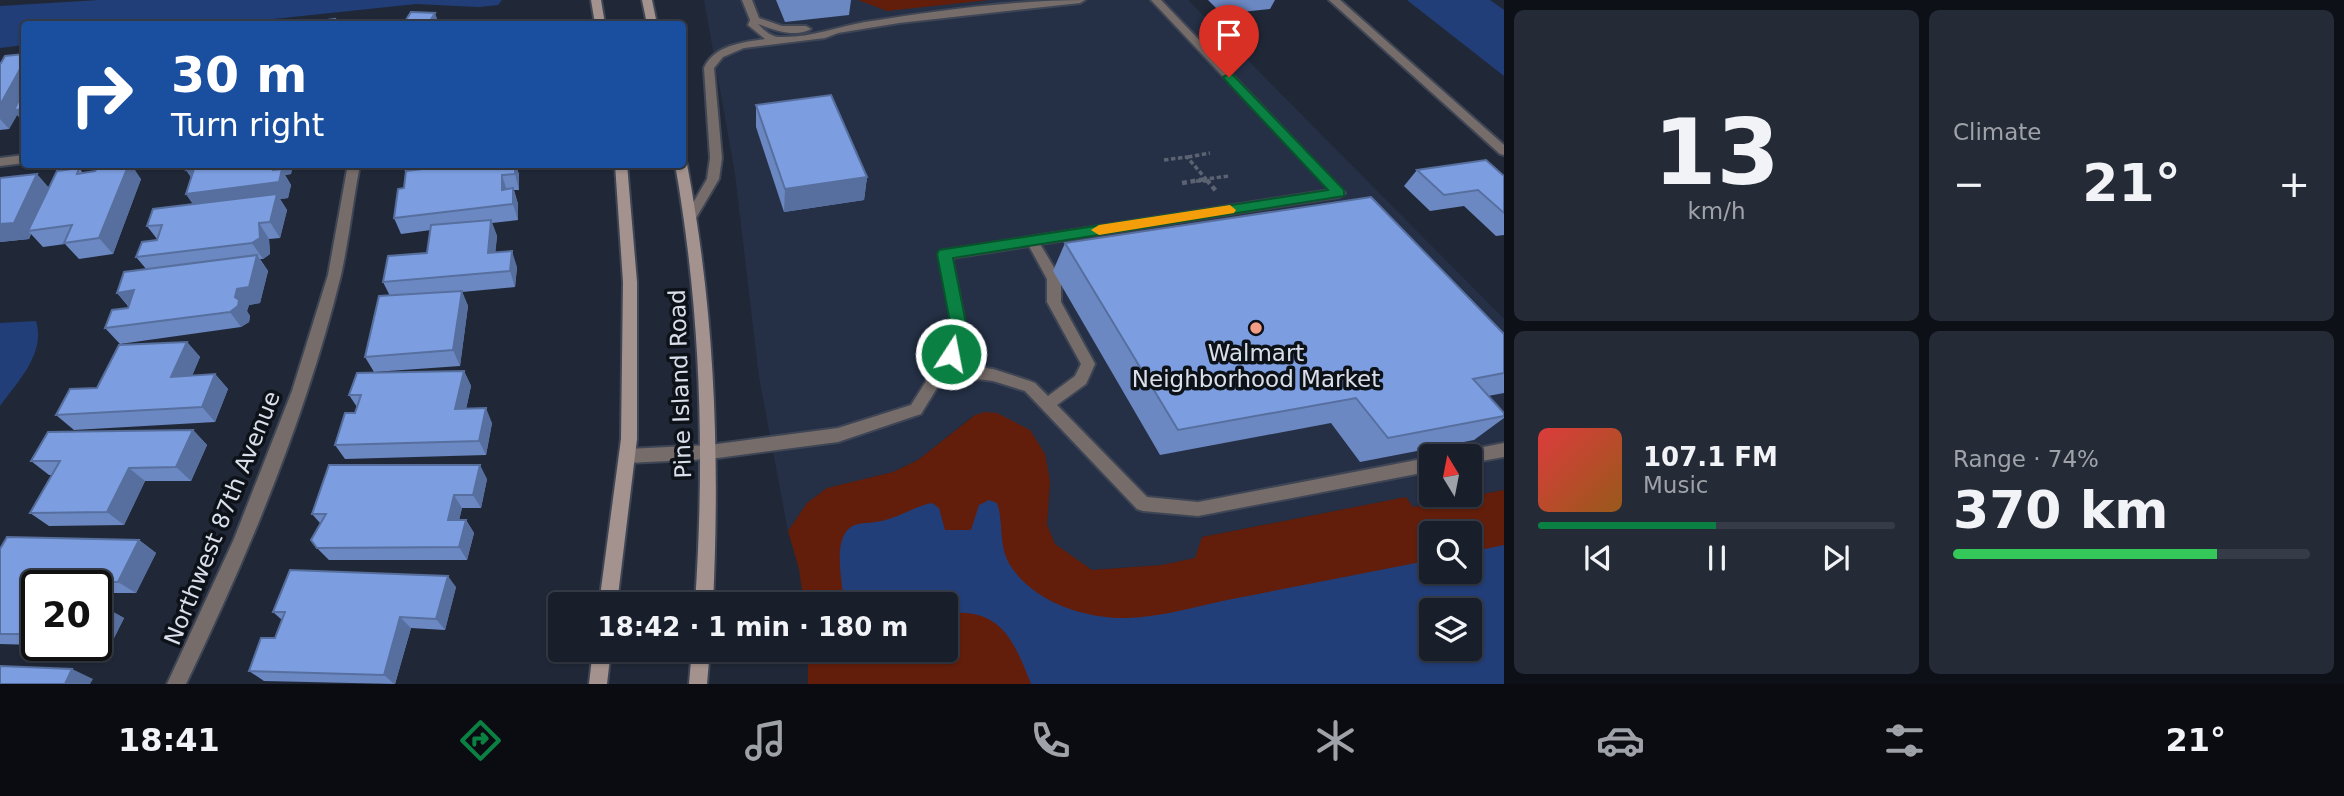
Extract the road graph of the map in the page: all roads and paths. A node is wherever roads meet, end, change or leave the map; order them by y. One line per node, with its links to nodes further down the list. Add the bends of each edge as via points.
1 (596, 0): 8 (main road)
2 (647, 0): 9 (main road)
3 (747, 0): 7 (street)
4 (1080, 0): 10 (street)
5 (1156, 0): 26 (street, via 1343,195)
6 (1334, 0): 12 (street)
7 (755, 20): 10 (street, via 780,29); 11 (street, via 758,30)
8 (600, 21)
9 (651, 21)
10 (835, 30): 11 (street)
11 (777, 40): 25 (street, via 729,49 712,61 708,75 716,158 713,179)
12 (1504, 150)
13 (1210, 153): 14 (path)
14 (1187, 157): 16 (path); 22 (path)
15 (21, 159): 17 (street)
16 (1164, 160)
17 (0, 162)
18 (353, 168): 38 (street, Northwest 87th Avenue, via 331,287 284,438 205,627)
19 (621, 168): 32 (main road, Pine Island Road, via 630,282)
20 (682, 168): 25 (main road, Pine Island Road)
21 (1229, 176): 22 (path)
22 (1206, 180): 23 (path); 24 (path)
23 (1182, 183)
24 (1219, 195)
25 (692, 215): 30 (main road, Pine Island Road, via 701,272)
26 (1032, 240): 27 (street, via 945,254 961,338); 28 (street, via 1054,279 1054,302 1088,364 1081,380)
27 (942, 369): 28 (street, via 993,375 1030,387); 30 (street, via 916,410 838,435)
28 (1047, 404): 33 (street, via 1143,504 1198,509)
29 (1504, 450): 31 (street)
30 (710, 452): 32 (street); 35 (main road, Pine Island Road)
31 (1482, 454)
32 (627, 456): 34 (main road, Pine Island Road)
33 (1419, 466)
34 (610, 592)
35 (704, 592)
36 (601, 662): 39 (main road)
37 (700, 662): 40 (main road)
38 (176, 684)
39 (598, 684)
40 (698, 684)

